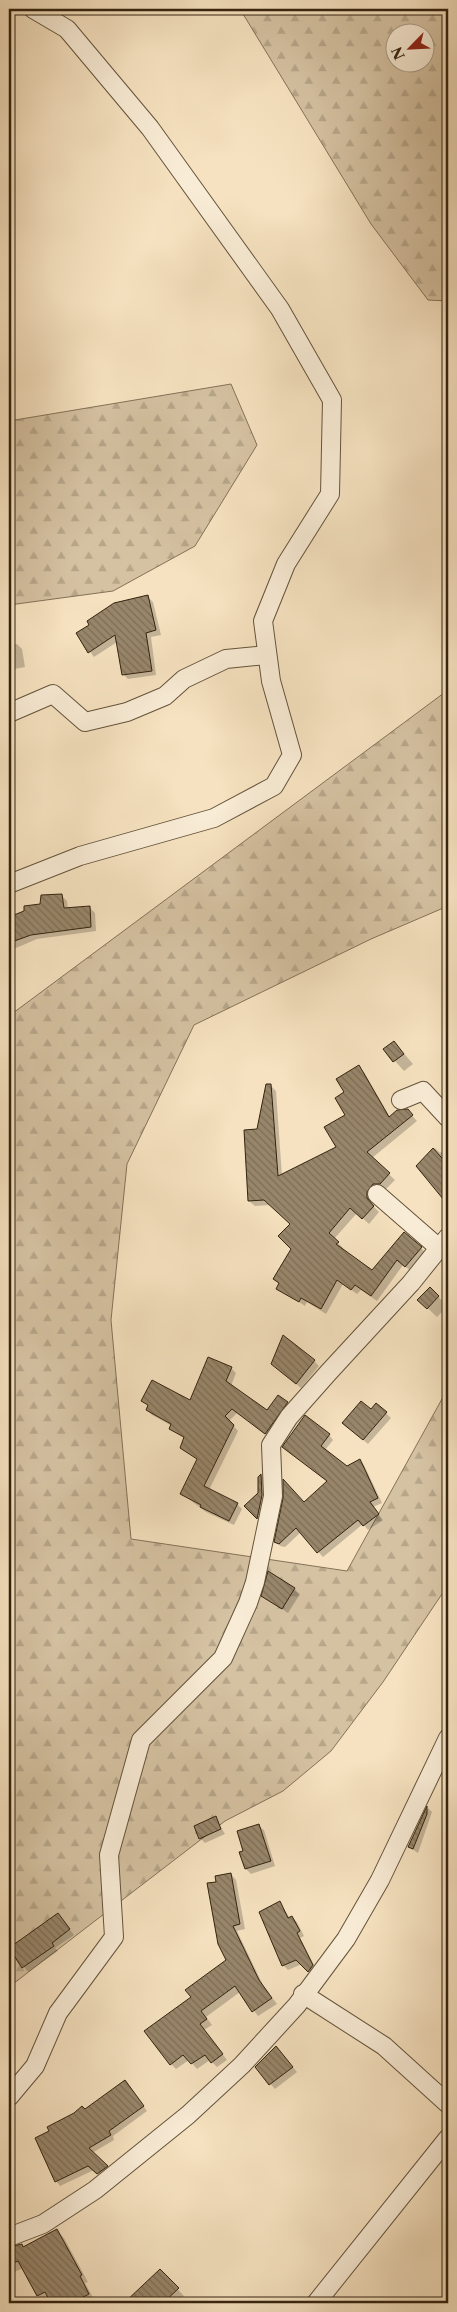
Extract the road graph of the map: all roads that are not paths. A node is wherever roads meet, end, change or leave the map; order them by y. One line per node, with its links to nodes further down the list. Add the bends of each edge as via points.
1 (33, 9): 2 (street, via 67,29 150,128 280,309 332,400 330,494 286,564 263,621)
2 (267, 654): 3 (street, via 226,659 184,679 165,696 127,712 85,722 53,694); 4 (street, via 270,681 292,755 274,786 214,818 80,856)
3 (9, 713)
4 (9, 884)
5 (401, 1100): 6 (street, via 423,1091)
6 (445, 1108)
7 (377, 1194): 8 (street)
8 (444, 1242): 11 (street, via 290,1417 271,1444 273,1496 248,1604 223,1658 141,1740 109,1855 114,1937 58,2013 35,2066)
9 (448, 1738): 10 (street, via 380,1880 346,1939)
10 (304, 1994): 12 (street, via 384,2046); 14 (street, via 242,2066 188,2116 95,2190 43,2224)
11 (9, 2097)
12 (448, 2104)
13 (448, 2138): 15 (street)
14 (9, 2237)
15 (316, 2303)

